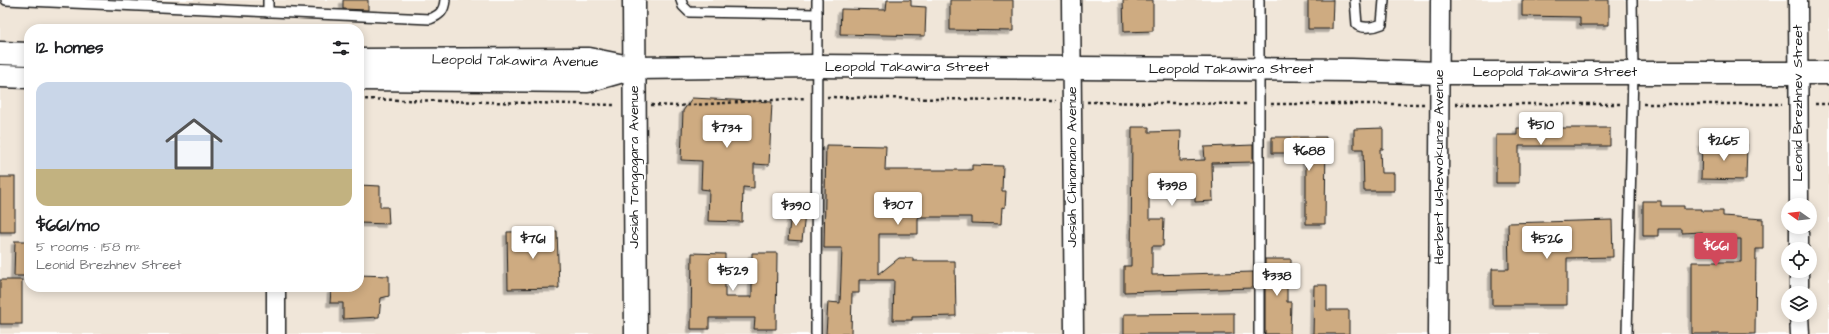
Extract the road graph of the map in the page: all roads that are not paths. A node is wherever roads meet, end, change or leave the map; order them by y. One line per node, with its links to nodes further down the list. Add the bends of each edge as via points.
1 (6, 0): 14 (lane)
2 (268, 0): 15 (lane)
3 (445, 0): 15 (lane, via 444,9 439,16 430,19)
4 (634, 0): 22 (main road, Josiah Tongogara Avenue)
5 (681, 0): 16 (lane, via 689,12)
6 (817, 0): 16 (lane)
7 (1072, 0): 21 (street, Josiah Chinamano Avenue)
8 (1259, 0): 23 (lane)
9 (1355, 0): 10 (lane, via 1357,25 1361,27 1382,24)
10 (1384, 0)
11 (1440, 0): 26 (street, Herbert Ushewokunze Avenue)
12 (1632, 0): 24 (lane)
13 (1798, 0): 25 (street, Leonid Brezhnev Street)
14 (85, 1): 15 (lane)
15 (268, 12)
16 (817, 14): 20 (lane)
17 (0, 53): 18 (main road)
18 (24, 54)
19 (364, 60): 22 (main road, Leopold Takawira Avenue, via 589,59)
20 (816, 66): 21 (main road, Leopold Takawira Street); 22 (main road, Leopold Takawira Street); 36 (lane)
21 (1071, 67): 23 (main road, Leopold Takawira Street); 37 (street, Josiah Chinamano Avenue)
22 (634, 68): 30 (main road, Leopold Takawira Avenue, via 588,81); 35 (main road, Josiah Tongogara Avenue)
23 (1260, 69): 26 (main road, Leopold Takawira Street); 38 (lane)
24 (1633, 72): 25 (main road, Leopold Takawira Street); 26 (main road, Leopold Takawira Street); 40 (lane)
25 (1798, 72): 27 (main road, Leopold Takawira Street); 31 (street, Leonid Brezhnev Street)
26 (1439, 73): 39 (street, Herbert Ushewokunze Avenue)
27 (1829, 73)
28 (0, 76): 29 (main road)
29 (24, 77)
30 (364, 79)
31 (1799, 198)
32 (276, 292): 34 (street)
33 (1800, 322): 41 (street)
34 (276, 334)
35 (636, 334)
36 (816, 334)
37 (1074, 334)
38 (1259, 334)
39 (1438, 334)
40 (1627, 334)
41 (1800, 334)

